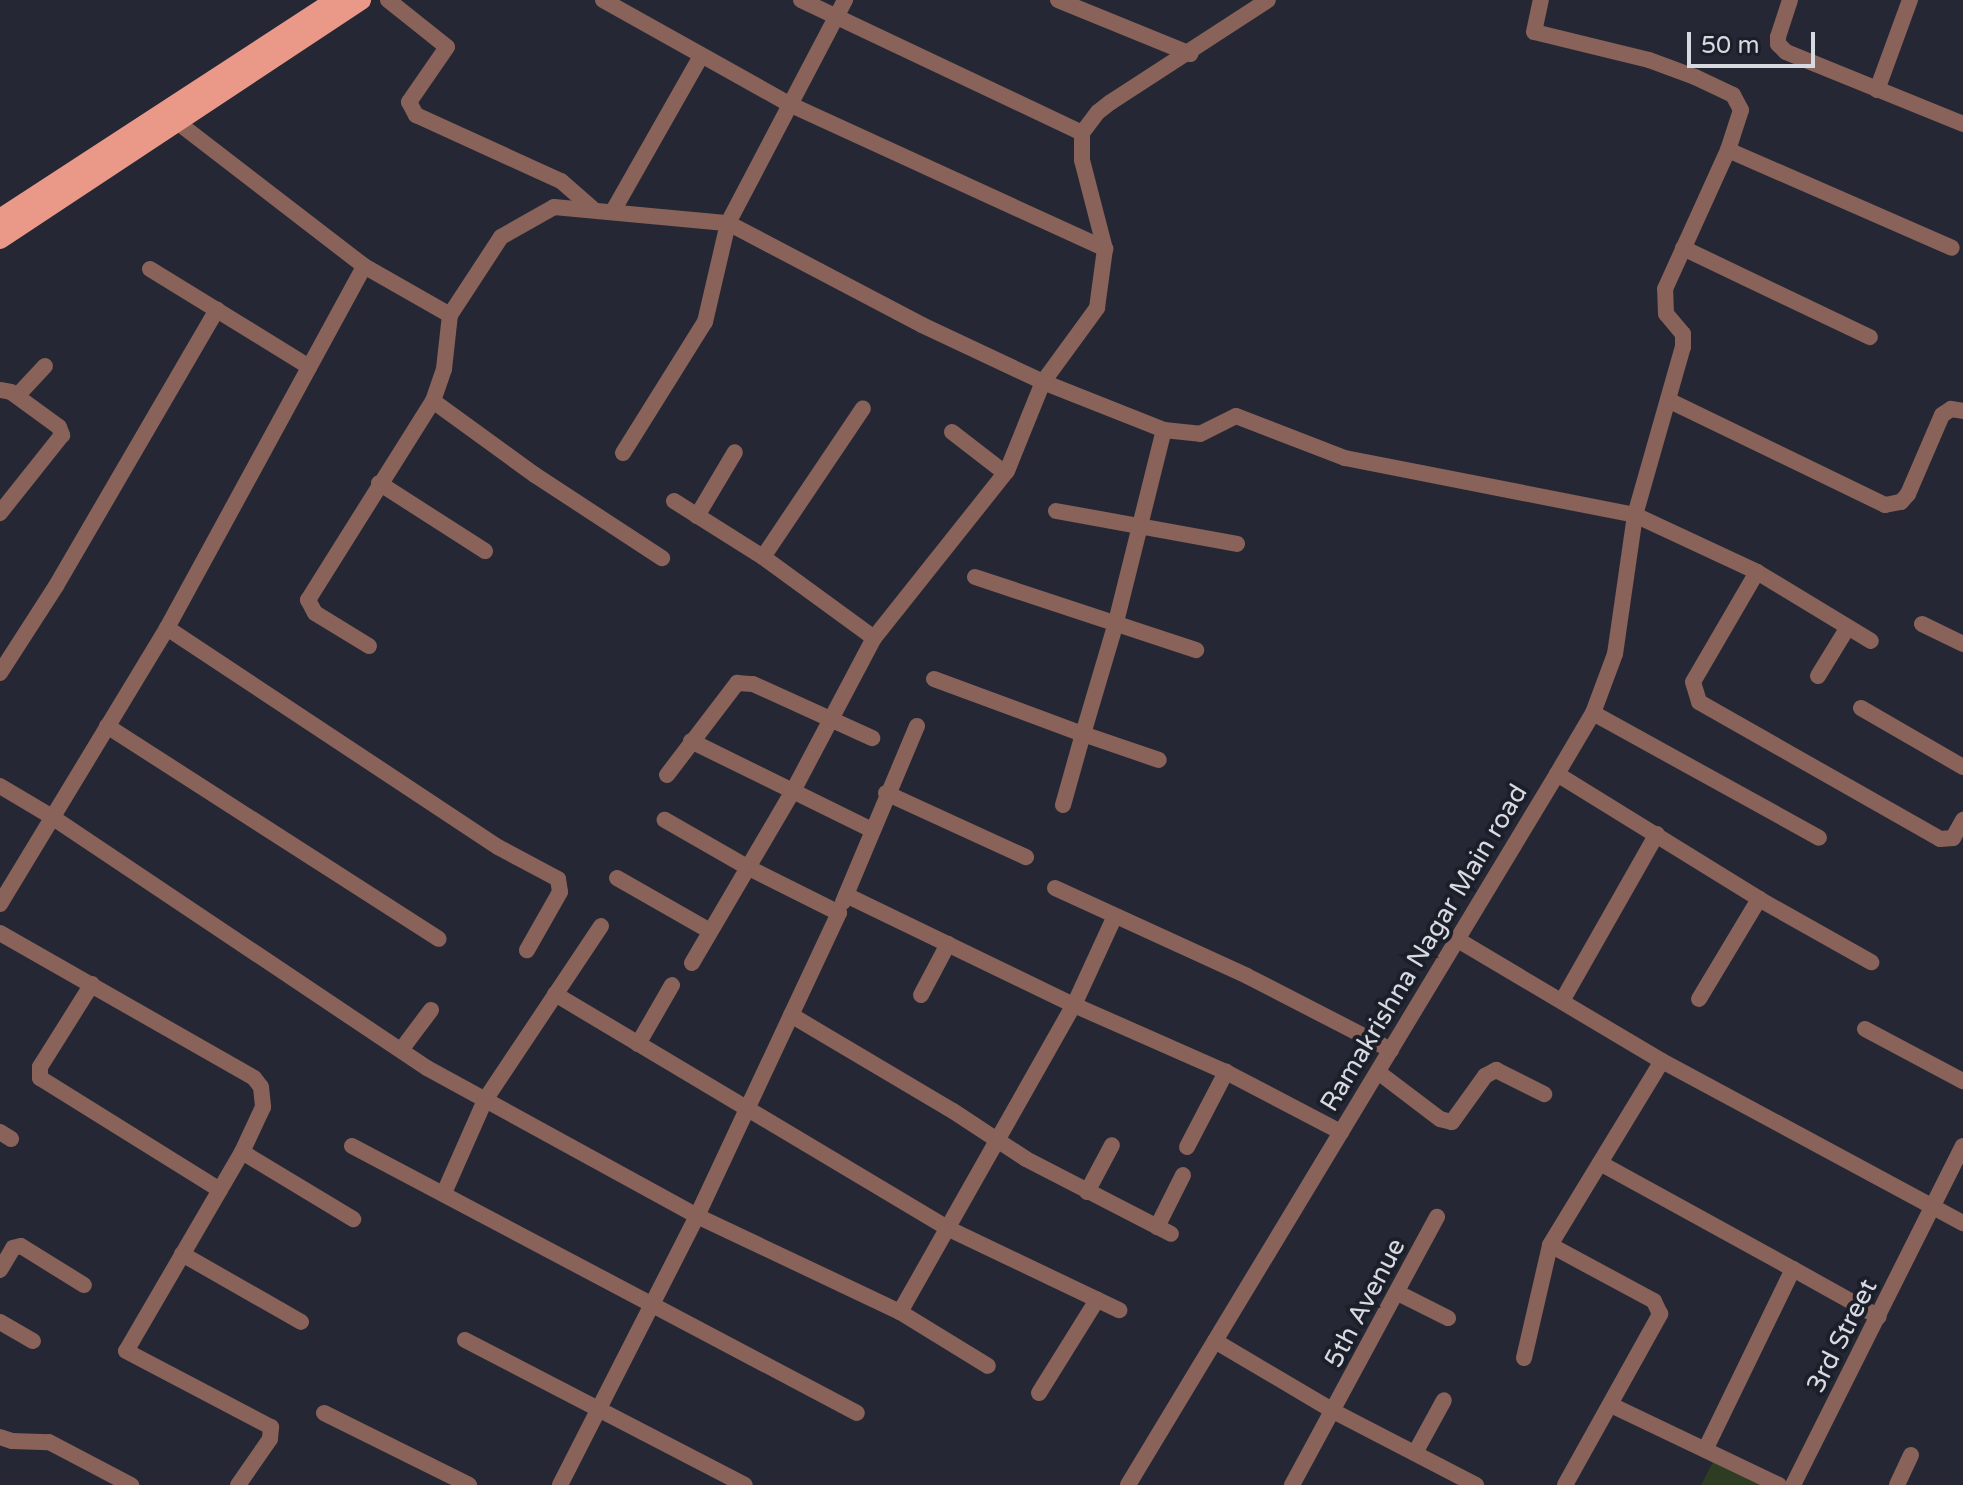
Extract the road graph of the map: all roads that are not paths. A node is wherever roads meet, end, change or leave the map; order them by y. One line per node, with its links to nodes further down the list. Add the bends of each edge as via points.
1 (336, 0): 17 (main road)
2 (361, 0): 17 (main road)
3 (388, 0): 21 (street, via 447,47 409,102 416,115 561,181)
4 (603, 0): 14 (street)
5 (801, 0): 12 (street)
6 (845, 0): 12 (street)
7 (1058, 0): 13 (street)
8 (1268, 0): 13 (street)
9 (1541, 0): 20 (street, via 1534,32 1649,60 1733,95 1741,110)
10 (1790, 0): 15 (street, via 1778,37 1781,48)
11 (1910, 0): 15 (street)
12 (837, 17): 16 (street); 19 (street)
13 (1190, 54): 19 (street, via 1098,112)
14 (701, 56): 16 (street); 22 (street)
15 (1877, 90): 18 (street)
16 (789, 104): 24 (street); 28 (street)
17 (170, 118): 23 (main road); 25 (main road); 29 (street)
18 (1963, 124)
19 (1082, 133): 28 (street, via 1082,160)
20 (1728, 150): 26 (street); 27 (street)
21 (592, 208): 22 (street); 32 (street, via 554,207 501,237)
22 (613, 211): 24 (street)
23 (0, 219)
24 (728, 223): 36 (street); 46 (street, via 705,322)
25 (0, 239)
26 (1683, 248): 33 (street); 39 (street, Ramakrishna Nagar Main road, via 1665,289 1666,314 1684,338)
27 (1952, 248)
28 (1105, 249): 36 (street, via 1097,308)
29 (364, 266): 32 (street); 35 (street)
30 (150, 269): 31 (street)
31 (217, 309): 35 (street); 70 (street)
32 (450, 315): 40 (street, via 444,369)
33 (1870, 337)
34 (45, 366): 38 (street)
35 (309, 367): 64 (street)
36 (1043, 382): 43 (street); 47 (street)
37 (0, 390): 38 (street)
38 (17, 396): 51 (street, via 59,427 62,435)
39 (1668, 400): 42 (street, via 1885,505 1901,502 1908,494 1942,415 1951,409); 52 (street, Ramakrishna Nagar Main road)
40 (433, 401): 48 (street); 58 (street)
41 (863, 408): 57 (street)
42 (1963, 411)
43 (1164, 430): 52 (street, via 1200,434 1236,416 1345,458); 54 (street)
44 (952, 432): 47 (street)
45 (735, 452): 53 (street)
46 (623, 453)
47 (1005, 473): 65 (street)
48 (379, 483): 56 (street); 68 (street, via 308,600 315,613)
49 (674, 501): 53 (street)
50 (1056, 511): 54 (street)
51 (0, 513)
52 (1635, 515): 59 (street); 74 (street, Ramakrishna Nagar Main road, via 1615,654)
53 (697, 516): 57 (street)
54 (1139, 528): 55 (street); 62 (street)
55 (1237, 544)
56 (485, 551)
57 (763, 557): 65 (street)
58 (662, 558)
59 (1757, 572): 63 (street); 91 (street, via 1693,682 1699,702 1940,839 1953,838)
60 (975, 577): 62 (street)
61 (1922, 624): 67 (street)
62 (1115, 626): 69 (street); 78 (street)
63 (1848, 627): 66 (street); 71 (street)
64 (167, 628): 76 (street); 110 (street, via 484,838 558,879 560,892)
65 (874, 638): 75 (street)
66 (1871, 641)
67 (1963, 644)
68 (369, 646)
69 (1196, 650)
70 (0, 673)
71 (1818, 676)
72 (934, 679): 78 (street)
73 (1861, 708): 82 (street)
74 (1593, 713): 83 (street, Ramakrishna Nagar Main road); 94 (street)
75 (830, 719): 79 (street); 80 (street, via 753,684 737,683); 86 (street)
76 (107, 726): 89 (street); 107 (street)
77 (917, 726): 87 (street)
78 (1083, 734): 81 (street); 88 (street)
79 (872, 738)
80 (691, 741): 84 (street); 86 (street)
81 (1159, 760)
82 (1963, 767)
83 (1557, 774): 93 (street); 108 (street, Ramakrishna Nagar Main road)
84 (667, 775)
85 (0, 786): 89 (street)
86 (793, 791): 92 (street); 96 (street)
87 (886, 793): 92 (street); 95 (street)
88 (1063, 805)
89 (52, 817): 101 (street); 124 (street)
90 (665, 820): 96 (street)
91 (1963, 820)
92 (872, 830): 99 (street)
93 (1657, 834): 100 (street); 118 (street)
94 (1819, 838)
95 (1026, 857)
96 (747, 867): 102 (street); 105 (street)
97 (617, 878): 105 (street)
98 (1055, 888): 103 (street)
99 (846, 895): 102 (street); 109 (street)
100 (1759, 899): 111 (street); 117 (street)
101 (0, 904)
102 (839, 913): 121 (street)
103 (1115, 916): 119 (street); 125 (street)
104 (601, 926): 115 (street)
105 (710, 931): 112 (street)
106 (0, 933): 113 (street)
107 (439, 939)
108 (1458, 940): 118 (street); 125 (street, Ramakrishna Nagar Main road)
109 (948, 944): 116 (street); 119 (street)
110 (527, 950)
111 (1871, 962)
112 (692, 963)
113 (92, 984): 139 (street, via 254,1078 263,1107); 142 (street, via 40,1067 40,1078)
114 (672, 985): 123 (street)
115 (555, 994): 123 (street); 131 (street)
116 (921, 995)
117 (1699, 999)
118 (1562, 1001): 126 (street)
119 (1074, 1005): 127 (street); 134 (street)
120 (431, 1010): 124 (street)
121 (791, 1015): 132 (street); 134 (street)
122 (1865, 1029): 129 (street)
123 (638, 1044): 132 (street)
124 (401, 1050): 131 (street)
125 (1391, 1050): 128 (street, Ramakrishna Nagar Main road)
126 (1662, 1061): 140 (street); 145 (street)
127 (1226, 1072): 133 (street); 138 (street)
128 (1378, 1072): 130 (street, via 1446,1121 1456,1120 1485,1076 1496,1070); 133 (street, Ramakrishna Nagar Main road)
129 (1963, 1081)
130 (1544, 1094)
131 (485, 1100): 144 (street); 146 (street)
132 (745, 1110): 146 (street); 150 (street)
133 (1341, 1132): 167 (street, Ramakrishna Nagar Main road)
134 (997, 1143): 143 (street); 150 (street)
135 (1112, 1145): 143 (street)
136 (352, 1146): 144 (street)
137 (1963, 1146): 145 (street, 3rd Street)
138 (1187, 1147)
139 (242, 1152): 142 (street); 148 (street)
140 (1600, 1163): 151 (street); 153 (street)
141 (1183, 1175): 143 (street, via 1164,1230)
142 (220, 1190): 152 (street)
143 (1087, 1192)
144 (444, 1193): 158 (street)
145 (1934, 1209): 149 (street); 161 (street, 3rd Street)
146 (697, 1216): 158 (street); 160 (street)
147 (1437, 1217): 156 (street, 5th Avenue)
148 (353, 1219)
149 (1963, 1223)
150 (947, 1228): 157 (street); 160 (street)
151 (1550, 1245): 168 (street); 172 (street, via 1658,1305 1658,1320)
152 (182, 1254): 164 (street); 182 (street, via 126,1351 271,1427 270,1439)
153 (1793, 1269): 161 (street); 178 (street)
154 (0, 1270): 155 (street, via 13,1248 21,1246)
155 (84, 1285)
156 (1398, 1293): 162 (street); 174 (street, 5th Avenue)
157 (1097, 1300): 159 (street); 170 (street)
158 (651, 1305): 173 (street); 176 (street)
159 (1119, 1310)
160 (900, 1312): 169 (street)
161 (1879, 1317): 191 (street, 3rd Street)
162 (1448, 1318)
163 (0, 1322): 166 (street)
164 (301, 1322)
165 (465, 1340): 173 (street)
166 (33, 1341)
167 (1215, 1341): 174 (street); 186 (street, Ramakrishna Nagar Main road)
168 (1524, 1358)
169 (988, 1366)
170 (1039, 1393)
171 (1444, 1400): 179 (street)
172 (1611, 1405): 178 (street); 189 (street)
173 (599, 1409): 184 (street); 185 (street)
174 (1335, 1412): 179 (street); 187 (street, 5th Avenue)
175 (324, 1413): 183 (street)
176 (857, 1413)
177 (0, 1437): 181 (street, via 49,1442)
178 (1705, 1450): 190 (street)
179 (1415, 1453): 188 (street)
180 (1911, 1455): 192 (street)
181 (131, 1485)
182 (238, 1485)
183 (469, 1485)
184 (560, 1485)
185 (745, 1485)
186 (1128, 1485)
187 (1292, 1485)
188 (1476, 1485)
189 (1565, 1485)
190 (1779, 1485)
191 (1793, 1485)
192 (1897, 1485)

